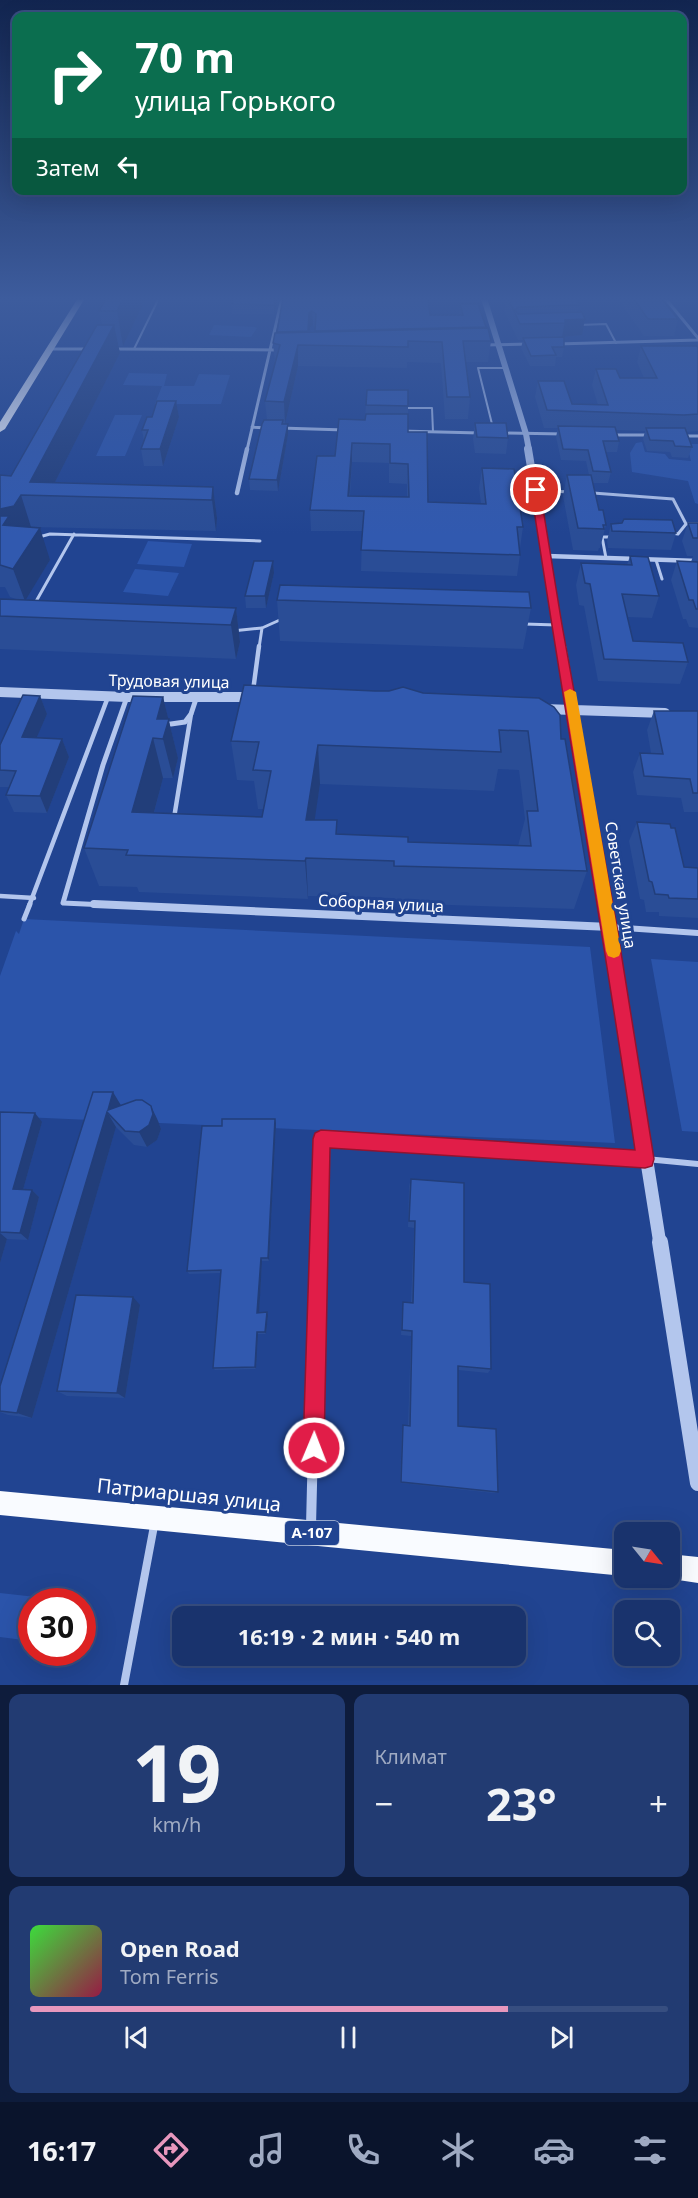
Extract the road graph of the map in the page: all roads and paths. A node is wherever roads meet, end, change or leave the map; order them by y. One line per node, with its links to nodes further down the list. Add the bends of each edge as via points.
1 (33, 377): 7 (main road)
2 (264, 377): 6 (street)
3 (480, 377): 12 (lane)
4 (509, 377): 13 (street, Советская улица)
5 (399, 407): 10 (lane, via 432,408)
6 (252, 428): 8 (street); 21 (street)
7 (0, 429)
8 (351, 430)
9 (398, 431): 10 (street)
10 (433, 432): 11 (street)
11 (484, 433)
12 (494, 433): 13 (street)
13 (526, 434): 14 (street); 19 (street, Советская улица)
14 (568, 434)
15 (603, 435): 16 (street)
16 (662, 435)
17 (674, 436): 18 (street)
18 (698, 436)
19 (536, 490): 20 (lane); 30 (street, Советская улица)
20 (570, 492)
21 (237, 493)
22 (595, 504): 23 (lane, via 593,493 673,499)
23 (686, 524): 24 (lane); 25 (lane, via 678,534)
24 (698, 524)
25 (668, 533)
26 (74, 534): 28 (lane); 29 (lane); 35 (lane)
27 (616, 537): 31 (lane, via 602,537)
28 (33, 539)
29 (260, 541)
30 (547, 556): 31 (street); 38 (street, Советская улица)
31 (606, 558): 32 (street)
32 (657, 560): 33 (street); 34 (lane)
33 (698, 561)
34 (662, 579)
35 (33, 607)
36 (288, 617): 39 (lane)
37 (515, 624): 38 (lane)
38 (557, 625): 48 (street, Советская улица)
39 (262, 628): 40 (lane); 45 (lane)
40 (224, 631)
41 (0, 692): 42 (street, Трудовая улица)
42 (109, 695): 44 (street, Трудовая улица); 56 (lane)
43 (197, 696): 44 (street, Трудовая улица); 45 (street, Трудовая улица); 50 (street)
44 (127, 697): 53 (street)
45 (252, 697): 46 (street, Трудовая улица)
46 (263, 698)
47 (535, 709): 48 (street)
48 (573, 710): 49 (street); 58 (street, Советская улица)
49 (676, 713)
50 (191, 714): 51 (street, via 179,724); 54 (lane)
51 (160, 724)
52 (114, 762): 53 (street)
53 (103, 765): 58 (street, Соборная улица, via 63,903)
54 (172, 827)
55 (0, 896): 56 (lane)
56 (34, 898): 57 (lane)
57 (24, 919)
58 (610, 927): 59 (street, Соборная улица); 60 (street, Советская улица)
59 (698, 933)
60 (645, 1159): 61 (street); 62 (street, Советская улица); 65 (street, via 321,1139)
61 (698, 1164)
62 (698, 1483)
63 (0, 1503): 64 (main road, Патриаршая улица / А-107)
64 (155, 1517): 65 (main road, Патриаршая улица / А-107); 69 (lane)
65 (311, 1533): 66 (main road, Патриаршая улица / А-107)
66 (614, 1562)
67 (680, 1568): 68 (main road)
68 (698, 1570)
69 (124, 1685)

